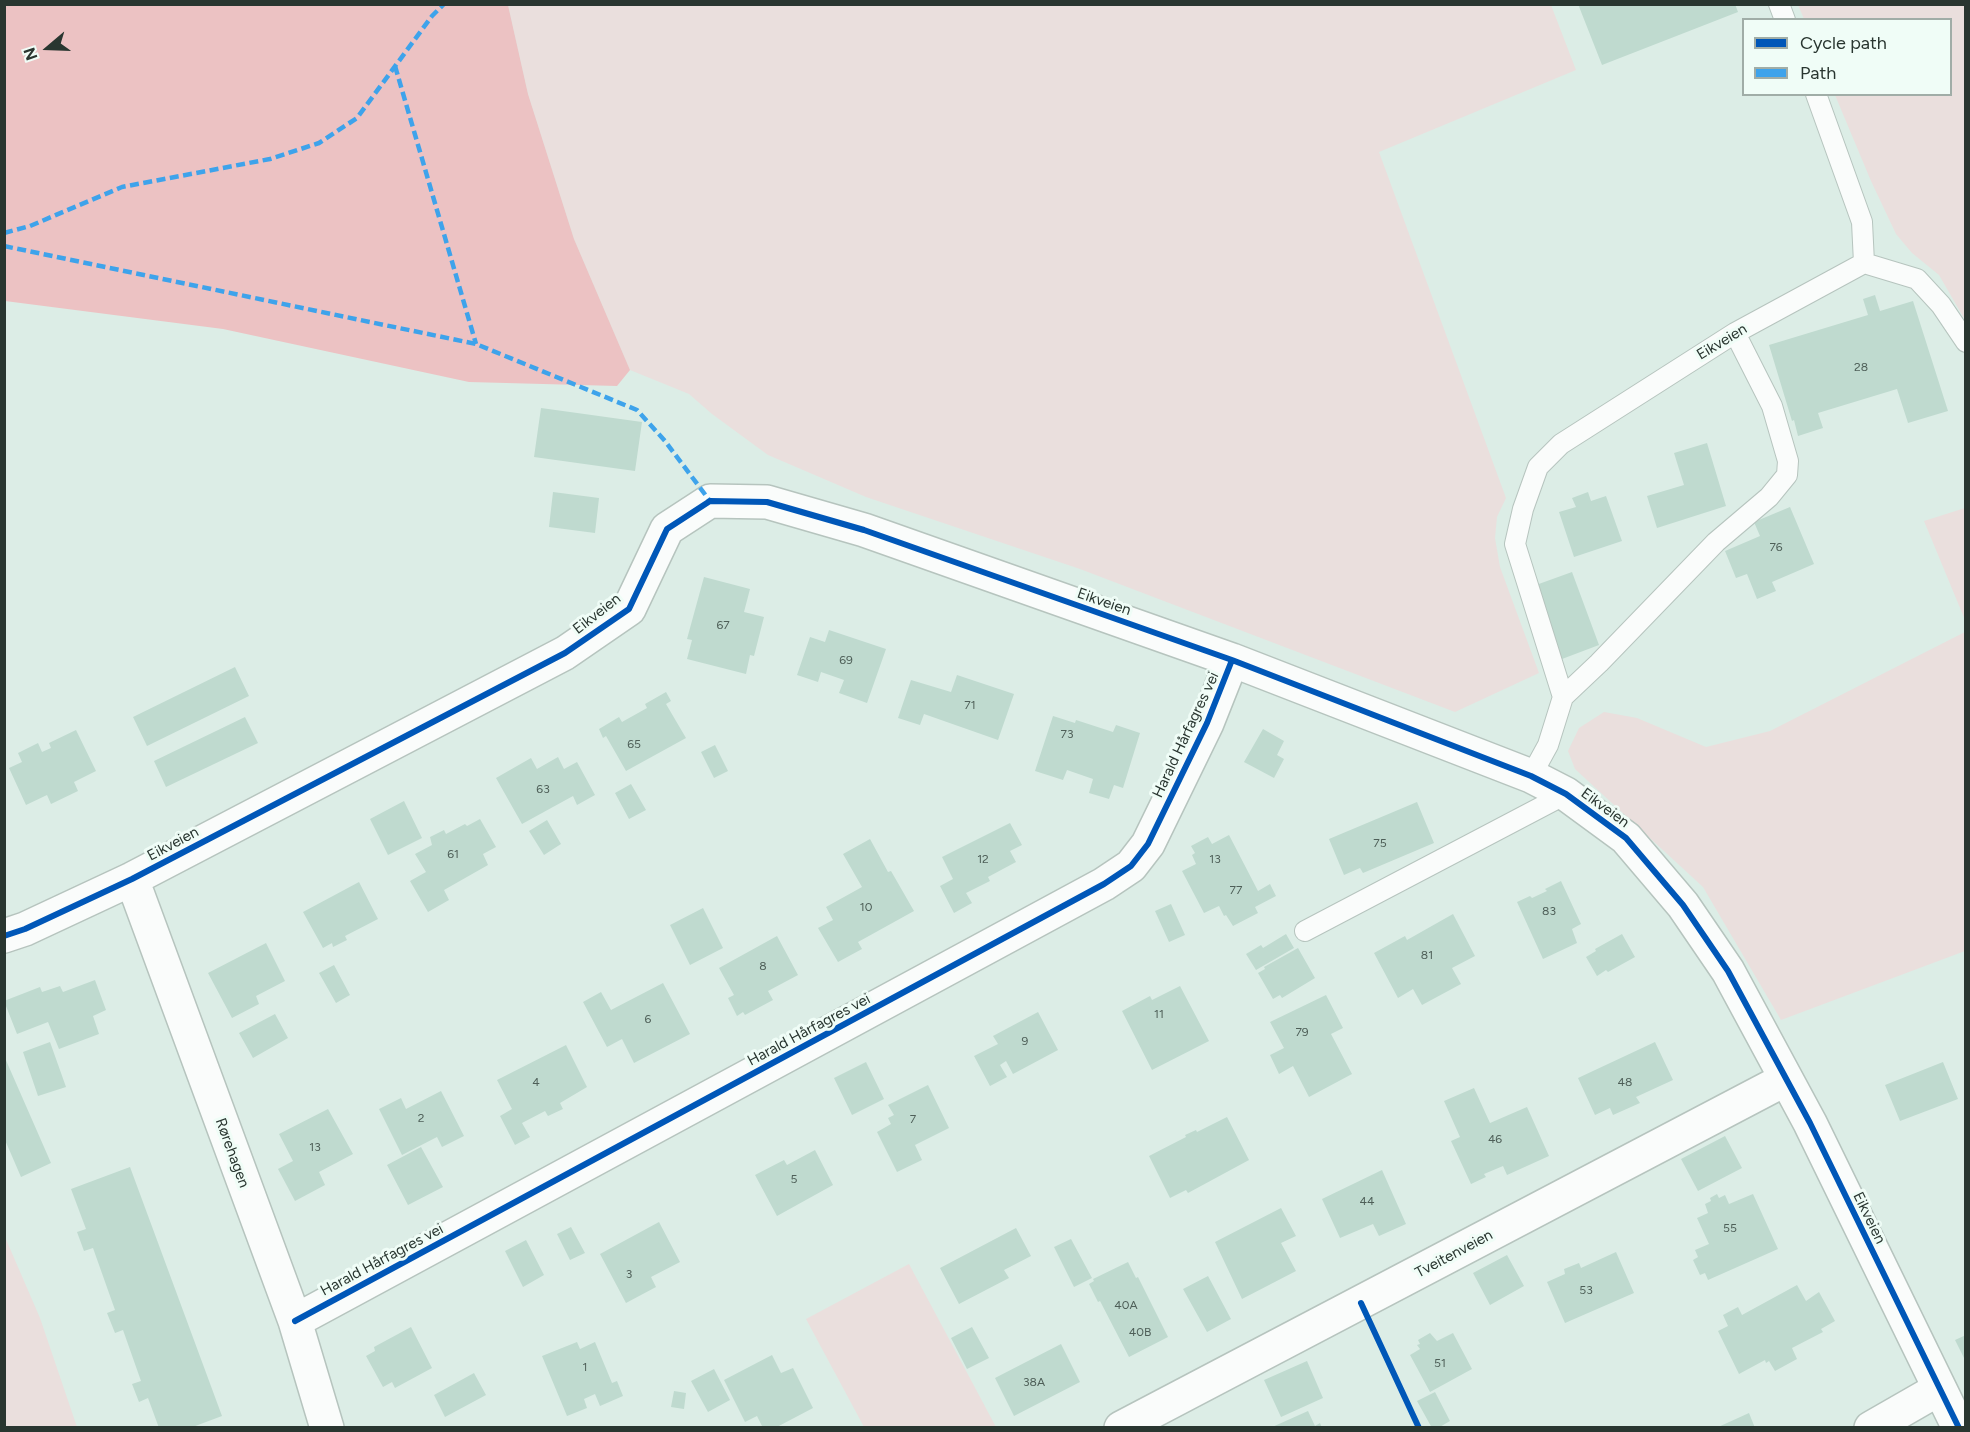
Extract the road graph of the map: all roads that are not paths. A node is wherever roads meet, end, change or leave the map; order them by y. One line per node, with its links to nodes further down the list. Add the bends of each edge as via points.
1 (1817, 96): 2 (lane, via 1862,222)
2 (1864, 262): 3 (lane, Eikveien); 4 (lane, via 1917,279 1941,304)
3 (1735, 333): 6 (lane, via 1772,406 1788,461 1787,476); 6 (lane, Eikveien, via 1561,444 1538,467 1515,544)
4 (1965, 342)
5 (1232, 660): 7 (street, Eikveien); 9 (street, Eikveien, via 864,530 767,502 710,501 667,529 629,609 566,653); 13 (street, Harald Hårfagres vei, via 1207,723 1148,844 1131,866)
6 (1563, 697): 7 (lane, via 1548,745)
7 (1531, 776): 8 (street, Eikveien)
8 (1566, 794): 10 (lane, Eikveien); 12 (street, Eikveien, via 1626,838 1683,905 1728,971)
9 (132, 879): 11 (street, Eikveien); 13 (street, Rørehagen)
10 (1305, 931)
11 (4, 936)
12 (1786, 1079): 14 (street, Eikveien); 16 (street, Tveitenveien)
13 (294, 1321): 15 (street, Rørehagen)
14 (1939, 1389): 17 (street); 18 (street, Eikveien)
15 (327, 1428)
16 (1121, 1428)
17 (1872, 1428)
18 (1959, 1428)

